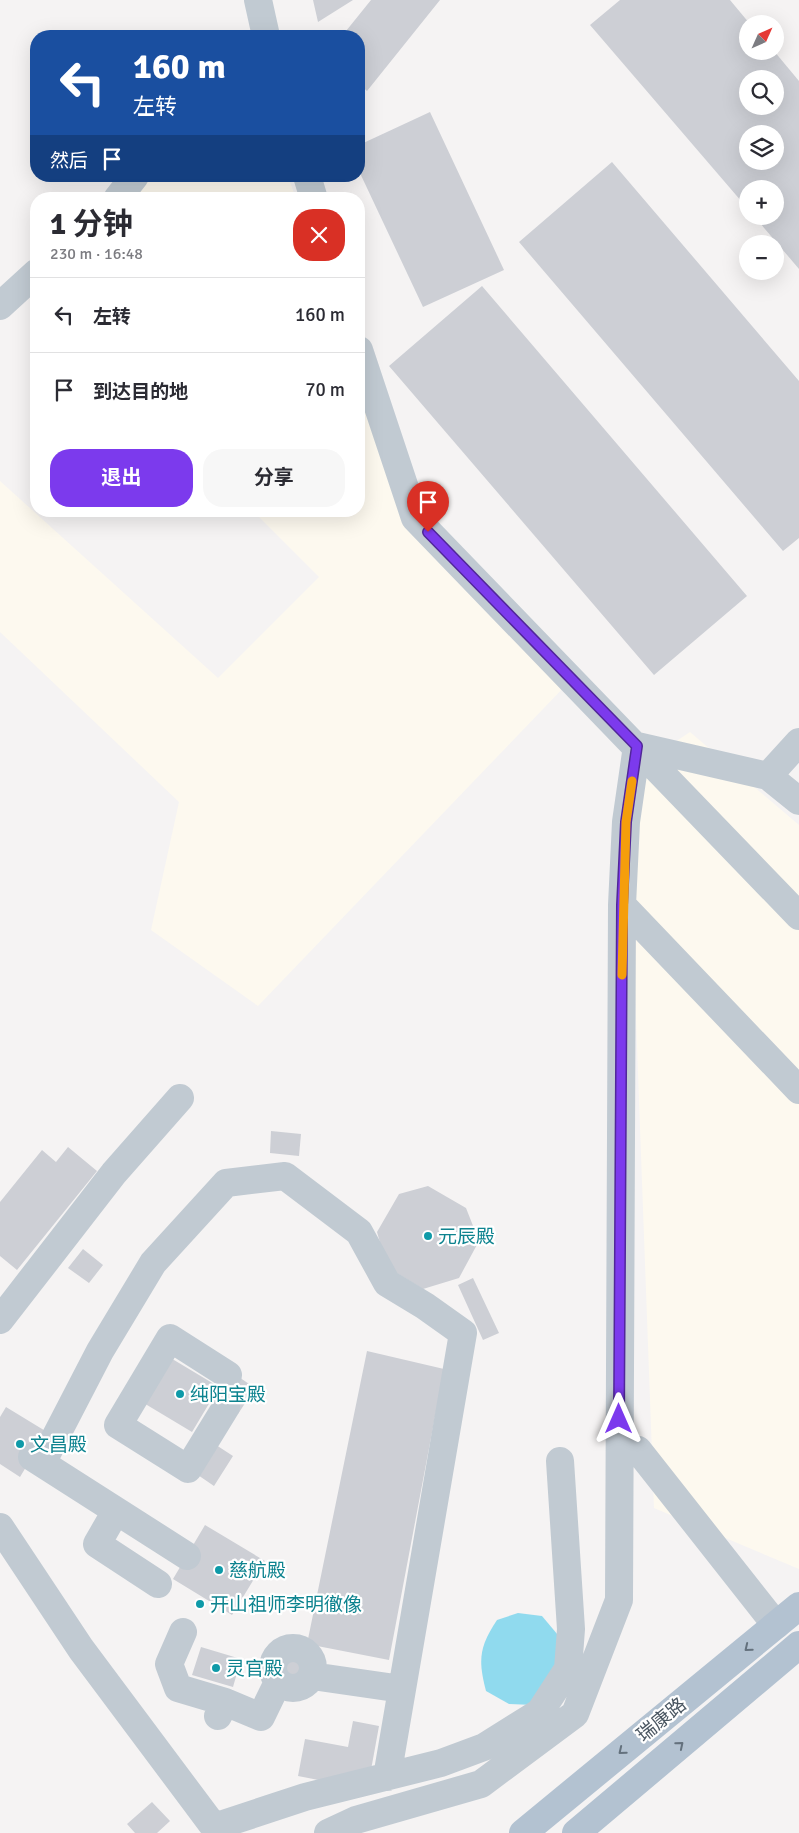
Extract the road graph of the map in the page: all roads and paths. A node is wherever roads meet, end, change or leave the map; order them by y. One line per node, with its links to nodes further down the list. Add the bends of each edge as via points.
1 (130, 182): 2 (street)
2 (122, 192)
3 (30, 278): 4 (street)
4 (0, 306)
5 (365, 368): 7 (street, via 415,518)
6 (799, 742): 8 (street)
7 (637, 746): 8 (street); 10 (street, via 626,822); 11 (street)
8 (768, 776): 9 (street)
9 (799, 800)
10 (622, 905): 12 (street); 29 (street, via 619,1600 575,1714 482,1784 356,1820)
11 (799, 916)
12 (799, 1090)
13 (180, 1098): 14 (street, via 114,1174)
14 (0, 1320)
15 (228, 1375): 16 (street, via 170,1338 118,1425 188,1469)
16 (226, 1407)
17 (638, 1450): 24 (street)
18 (560, 1461): 28 (street, via 571,1629 568,1669 540,1712 484,1747 441,1763)
19 (116, 1511): 21 (street); 22 (street, via 97,1544); 27 (street, via 37,1460 153,1262 226,1183 285,1176 359,1232 387,1283 462,1333)
20 (0, 1527): 28 (street, via 81,1649 214,1827 305,1796)
21 (187, 1556)
22 (158, 1584)
23 (799, 1606): 24 (main road, 瑞康路)
24 (776, 1625): 30 (main road, 瑞康路, one-way to 30)
25 (183, 1632): 27 (street, via 169,1664 178,1688 222,1709 261,1717 278,1682 296,1688 303,1686 312,1676)
26 (799, 1645): 31 (main road, 瑞康路, one-way to 26)
27 (402, 1689): 28 (street)
28 (387, 1777)
29 (328, 1833)
30 (523, 1833)
31 (576, 1833)

